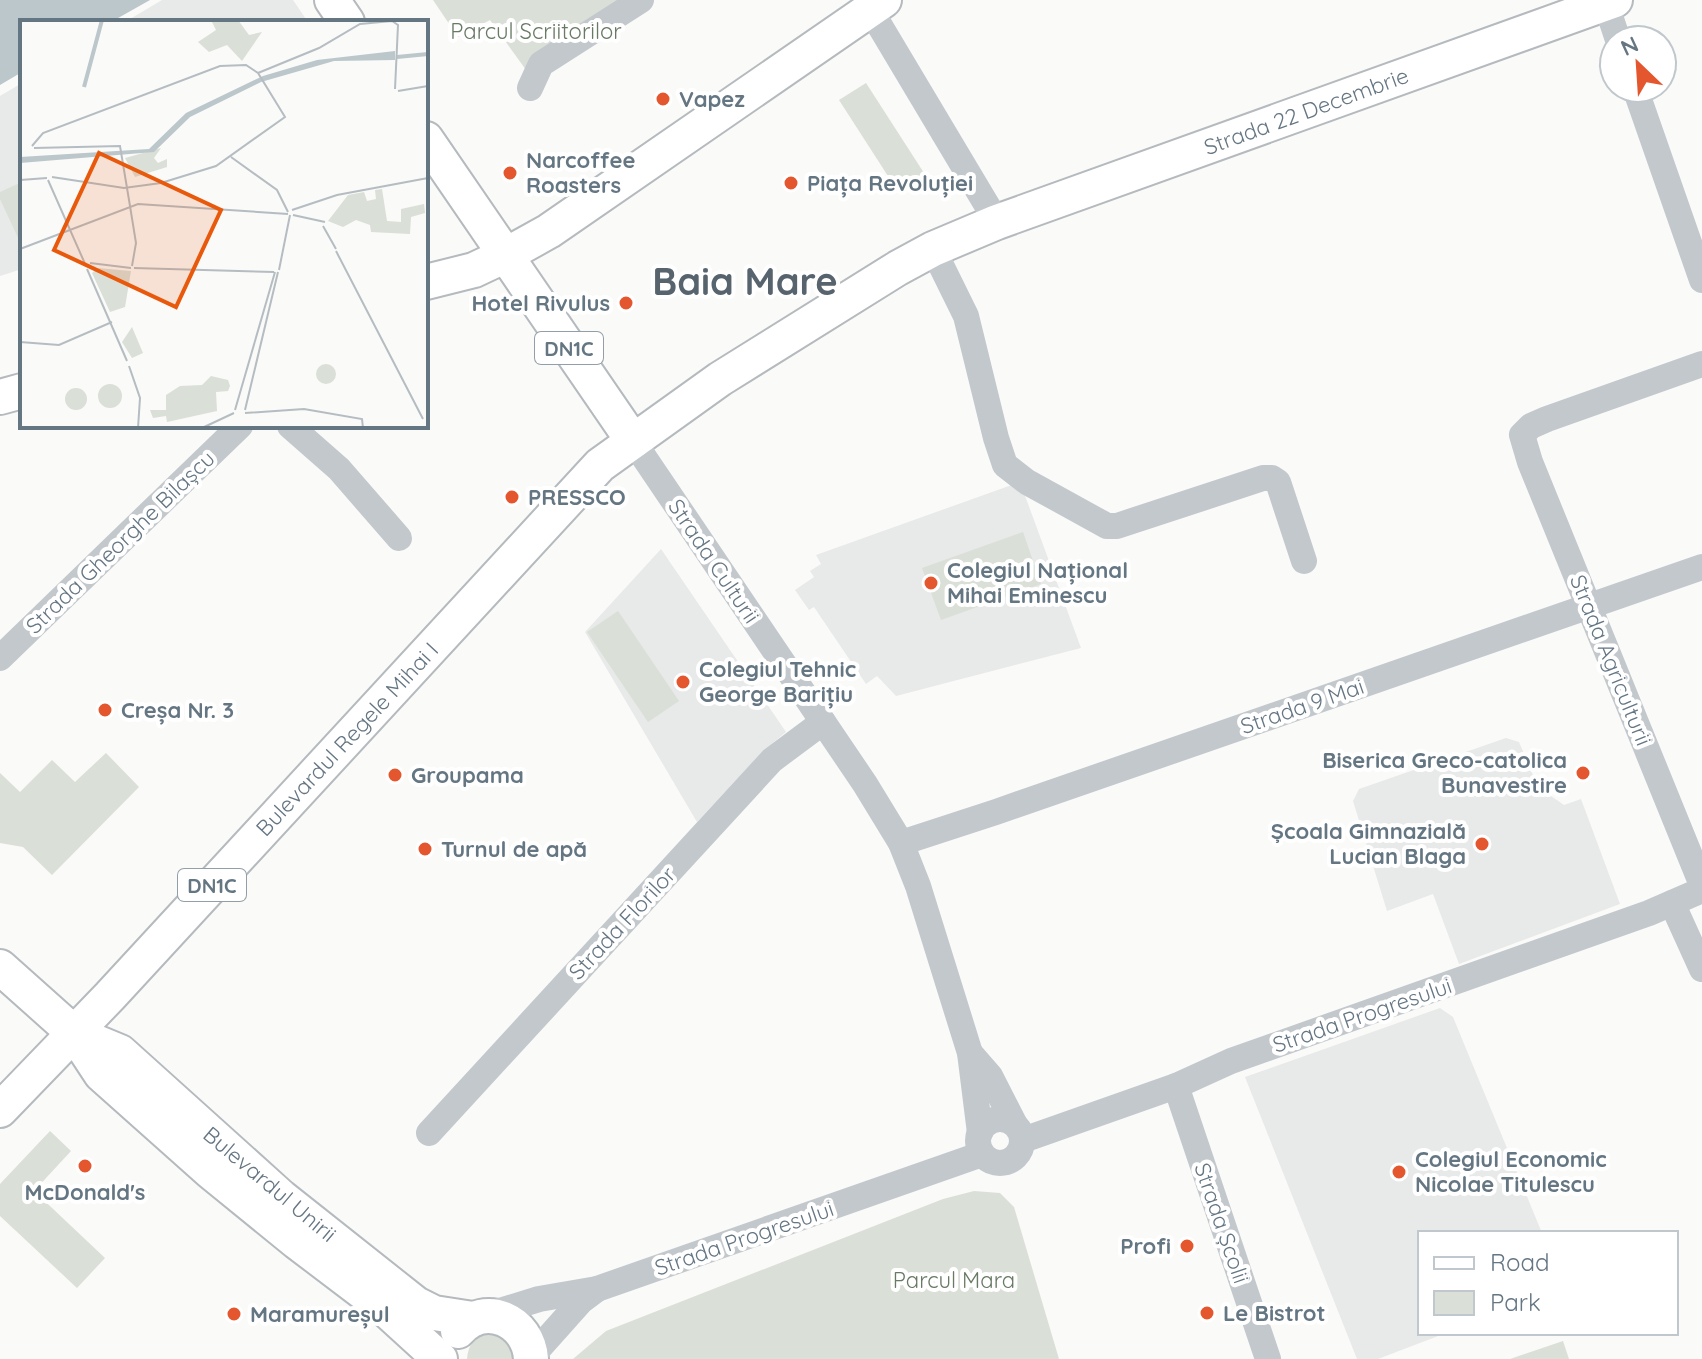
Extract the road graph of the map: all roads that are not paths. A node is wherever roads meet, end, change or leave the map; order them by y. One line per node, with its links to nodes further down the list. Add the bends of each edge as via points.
1 (332, 0): 5 (main road)
2 (641, 0): 7 (street, via 541,64)
3 (1612, 1): 6 (street); 10 (main road, Strada 22 Decembrie)
4 (877, 5): 10 (street); 12 (main road, via 549,231)
5 (346, 20)
6 (1613, 24)
7 (530, 88)
8 (1641, 104): 13 (street)
9 (428, 142): 12 (main road, Strada Culturii / DN1C)
10 (997, 222): 11 (main road)
11 (933, 249): 20 (main road, via 720,379); 22 (street, via 966,316 1005,465 1107,526 1272,478 1278,482)
12 (506, 255): 14 (main road); 20 (main road, Strada Culturii / DN1C)
13 (1702, 280)
14 (428, 282)
15 (1702, 364): 24 (street, Strada Agriculturii, via 1547,419 1522,435)
16 (20, 392): 17 (main road)
17 (0, 397)
18 (238, 428): 25 (street, Strada Gheorghe Bilașcu)
19 (292, 428): 21 (street, via 339,469)
20 (633, 441): 26 (street, Strada Culturii); 32 (main road, Bulevardul Regele Mihai I / DN1C, via 600,465)
21 (399, 538)
22 (1304, 561)
23 (1702, 567): 24 (street, Strada 9 Mai)
24 (1589, 606): 27 (street, Strada 9 Mai); 28 (street, Strada Agriculturii)
25 (0, 658)
26 (823, 722): 27 (street, Strada Culturii); 37 (street, Strada Florilor, via 772,760)
27 (901, 843): 33 (street, Strada Culturii)
28 (1702, 888): 29 (street, Strada Progresului)
29 (1672, 903): 31 (street); 34 (street, Strada Progresului, via 1231,1061)
30 (0, 967): 32 (main road, Bulevardul Unirii)
31 (1702, 969)
32 (74, 1033): 35 (main road, Bulevardul Regele Mihai I / DN1C); 40 (main road, Bulevardul Unirii, via 120,1052 281,1197 416,1304 434,1313); 42 (main road, Bulevardul Unirii, via 101,1074 211,1172 384,1308)
33 (970, 1053): 36 (street, Strada Culturii, via 990,1076); 38 (street, Strada Culturii)
34 (1176, 1086): 36 (street, Strada Progresului); 44 (street, Strada Școlii)
35 (0, 1110)
36 (1018, 1132): 38 (street, Strada Progresului, via 1001,1119 994,1120 988,1122); 38 (street, Strada Progresului, via 1019,1154 1007,1163 993,1163)
37 (429, 1133)
38 (981, 1143): 39 (street, Strada Progresului)
39 (597, 1289): 40 (street, Strada Progresului, via 539,1299); 41 (street, Strada Progresului)
40 (478, 1318): 41 (main road, Bulevardul Unirii, via 506,1319 516,1325); 43 (main road, via 454,1336)
41 (532, 1357)
42 (440, 1359)
43 (449, 1359)
44 (1268, 1359)

